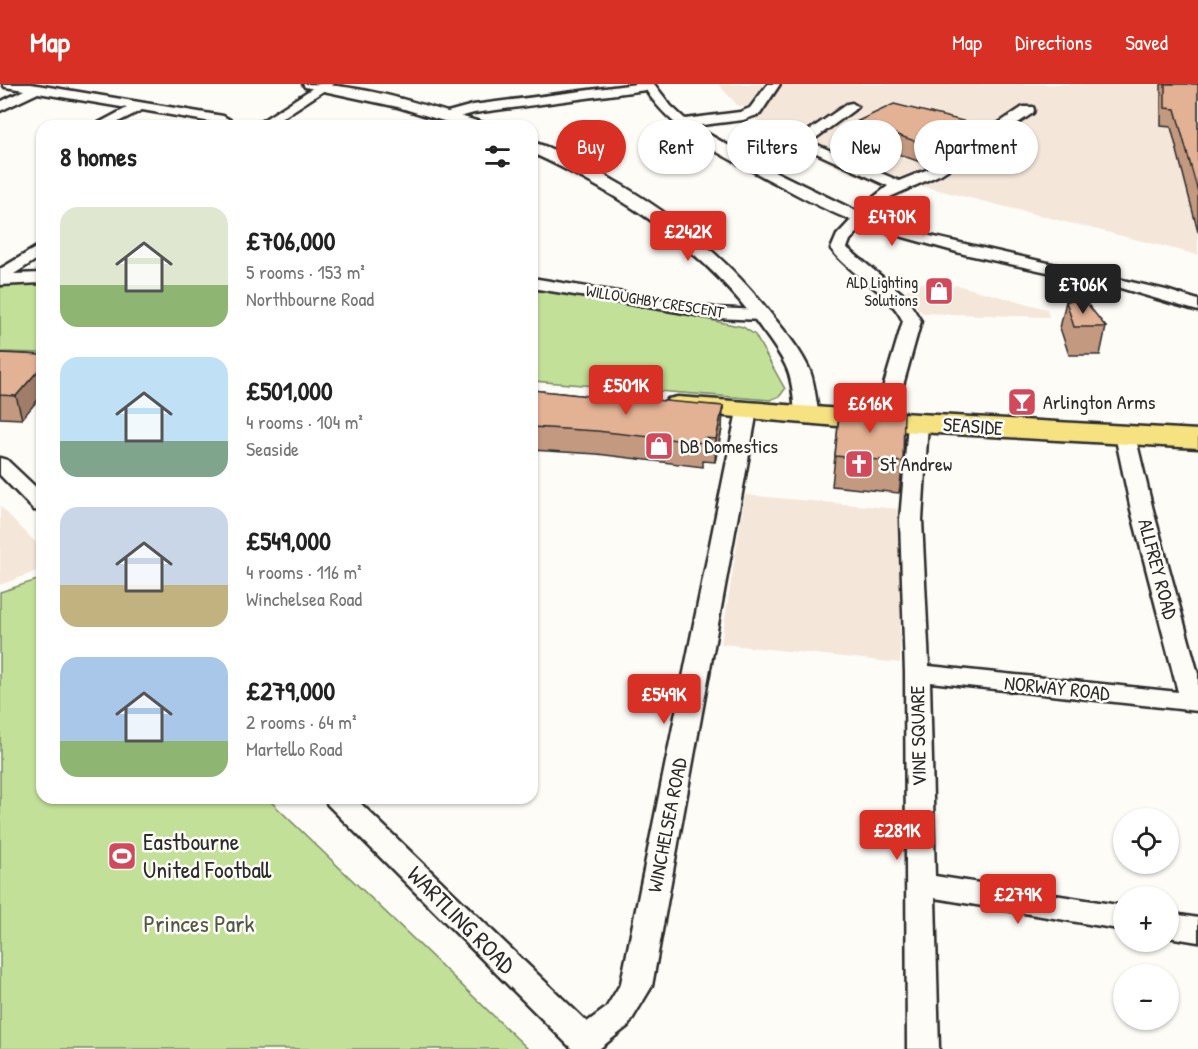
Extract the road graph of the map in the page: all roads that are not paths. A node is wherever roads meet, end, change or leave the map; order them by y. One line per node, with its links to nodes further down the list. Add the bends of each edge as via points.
1 (9, 84): 5 (street)
2 (774, 84): 16 (street, via 755,111)
3 (321, 85): 10 (street); 13 (street)
4 (648, 85): 10 (street, via 473,109); 15 (street)
5 (36, 88): 6 (street); 7 (street)
6 (140, 106): 11 (street); 12 (street)
7 (0, 107)
8 (852, 107): 19 (street, via 806,139 806,145)
9 (1028, 110): 19 (street, via 936,171)
10 (449, 117): 14 (street)
11 (112, 120)
12 (223, 120)
13 (270, 120)
14 (458, 120)
15 (680, 120)
16 (709, 120)
17 (715, 143): 20 (street)
18 (538, 150): 26 (street, via 615,186 662,216 740,286)
19 (899, 186): 20 (street)
20 (859, 219): 25 (street, via 941,243 1123,283); 30 (street, via 839,249 899,300 912,321)
21 (36, 255): 22 (street)
22 (0, 278): 23 (street)
23 (36, 278)
24 (541, 283): 26 (street, WILLOUGHBY CRESCENT, via 715,313)
25 (1198, 306)
26 (762, 315): 29 (street, via 800,373)
27 (651, 403): 28 (main road, SEASIDE)
28 (747, 411): 29 (main road, SEASIDE); 43 (street, WINCHELSEA ROAD, via 636,986 617,1017)
29 (807, 416): 30 (main road, SEASIDE)
30 (883, 420): 31 (main road, SEASIDE)
31 (918, 423): 32 (main road, SEASIDE); 36 (street, VINE SQUARE, via 911,520)
32 (1125, 435): 33 (main road, SEASIDE); 37 (street, ALLFREY ROAD)
33 (1198, 439)
34 (0, 464): 35 (street)
35 (36, 499)
36 (917, 673): 37 (street, NORWAY ROAD); 39 (street, VINE SQUARE)
37 (1196, 703)
38 (344, 804): 43 (street, WARTLING ROAD)
39 (921, 885): 40 (street); 44 (street, VINE SQUARE)
40 (1113, 916)
41 (1179, 927): 42 (street)
42 (1198, 930)
43 (585, 1041)
44 (923, 1049)

